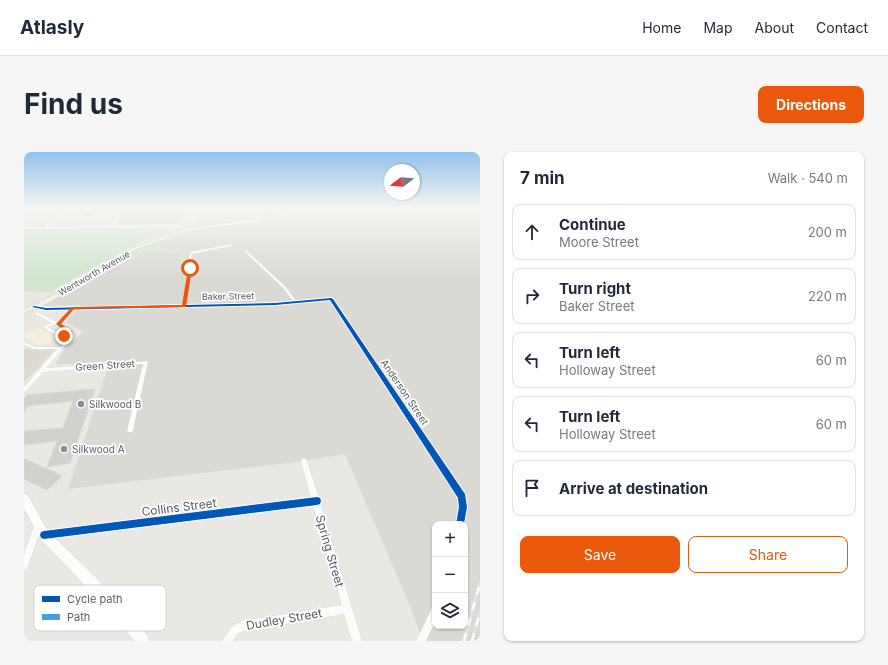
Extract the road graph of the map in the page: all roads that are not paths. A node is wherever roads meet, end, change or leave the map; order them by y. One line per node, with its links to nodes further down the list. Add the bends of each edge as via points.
1 (178, 231): 7 (main road, Wentworth Avenue, via 136,248)
2 (231, 245): 6 (street, via 193,252)
3 (245, 250): 5 (street)
4 (331, 299): 5 (street, Baker Street); 20 (street, Anderson Street, via 462,497 464,507)
5 (295, 302): 6 (street, Baker Street)
6 (184, 306): 8 (street, Baker Street)
7 (31, 308): 8 (street, Baker Street); 9 (main road, Wentworth Avenue); 10 (street)
8 (73, 308): 10 (street)
9 (24, 311)
10 (56, 323): 11 (street, via 69,330); 11 (street, via 46,327 61,336)
11 (71, 335): 13 (street)
12 (24, 342): 13 (street, via 34,348)
13 (62, 348): 14 (street)
14 (43, 370): 15 (street); 16 (street, Green Street, via 146,362)
15 (24, 390)
16 (130, 430)
17 (304, 461): 19 (street, Spring Street)
18 (24, 498): 21 (main road)
19 (317, 501): 21 (street, Collins Street); 24 (street, Spring Street)
20 (461, 521)
21 (41, 530): 22 (street); 23 (main road)
22 (24, 566)
23 (94, 585)
24 (346, 608): 28 (street, Dudley Street, via 241,626); 29 (street, Spring Street)
25 (432, 617): 30 (street)
26 (135, 631): 27 (main road)
27 (143, 641)
28 (227, 641)
29 (357, 641)
30 (421, 641)

